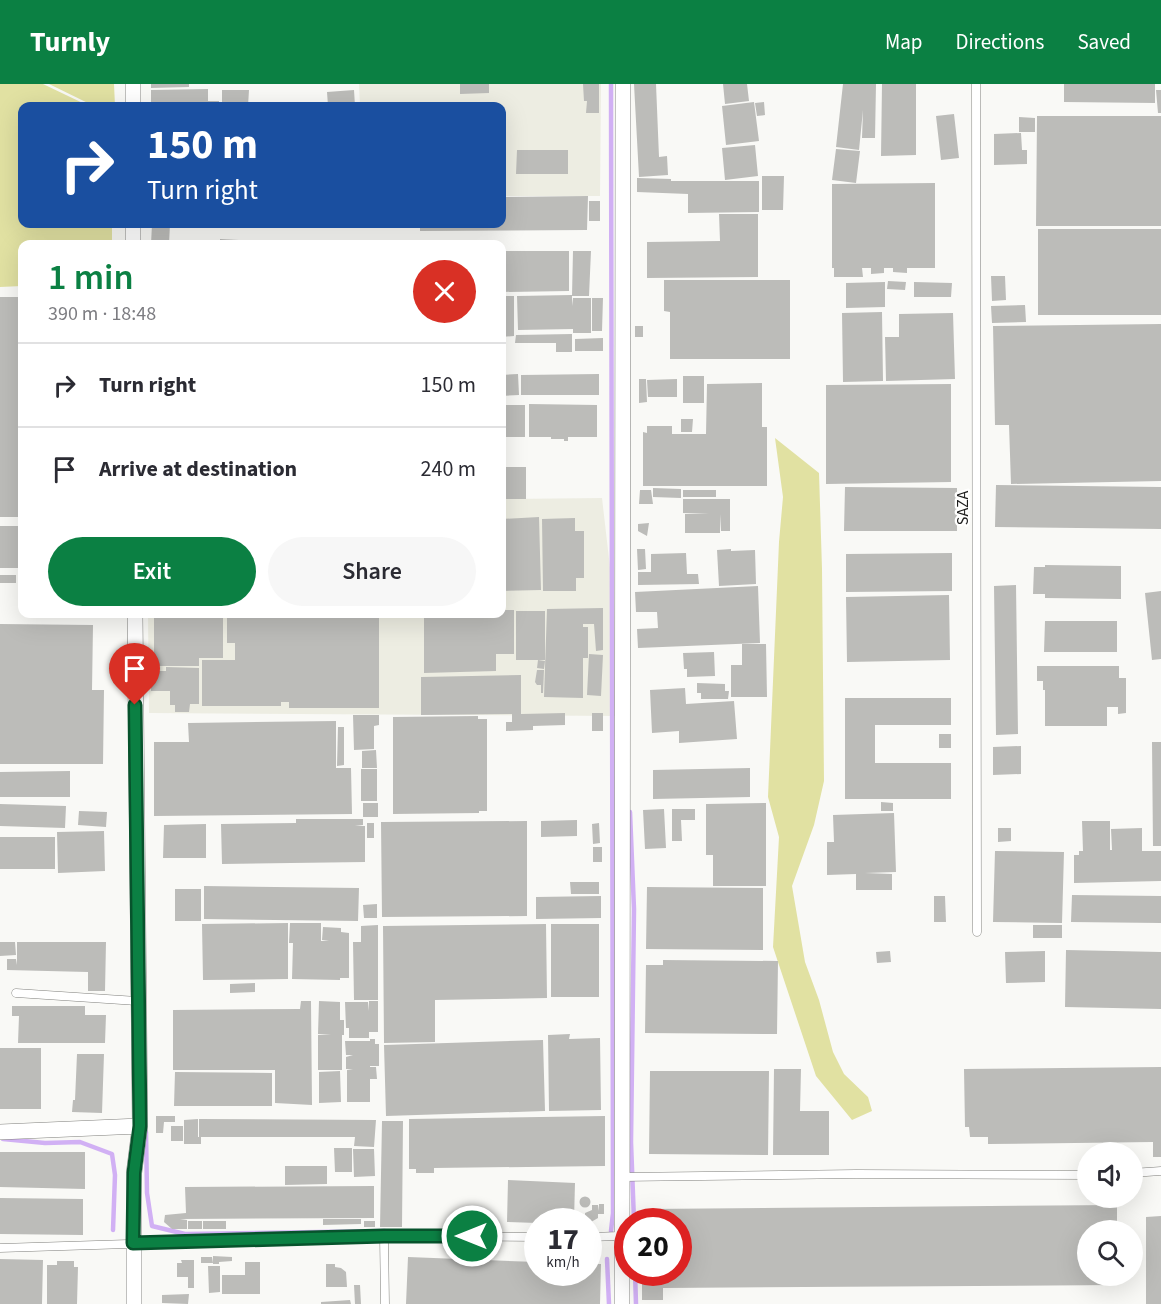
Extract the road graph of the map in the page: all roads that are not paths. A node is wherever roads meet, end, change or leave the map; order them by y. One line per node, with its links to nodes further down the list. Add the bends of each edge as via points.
1 (133, 84): 4 (street)
2 (623, 84): 14 (street)
3 (976, 84): 6 (lane, SAZA)
4 (133, 102)
5 (135, 618): 8 (street)
6 (977, 932)
7 (16, 993): 8 (lane)
8 (137, 1001): 9 (street)
9 (140, 1126): 10 (street); 18 (street, via 134,1173)
10 (0, 1132)
11 (1161, 1172): 12 (lane)
12 (1143, 1173)
13 (1077, 1174): 14 (lane)
14 (621, 1177): 15 (street)
15 (621, 1208)
16 (384, 1236): 17 (lane); 18 (lane); 22 (lane)
17 (524, 1237)
18 (133, 1243): 19 (lane); 21 (street)
19 (0, 1248)
20 (622, 1286): 23 (street)
21 (134, 1304)
22 (385, 1304)
23 (622, 1304)

